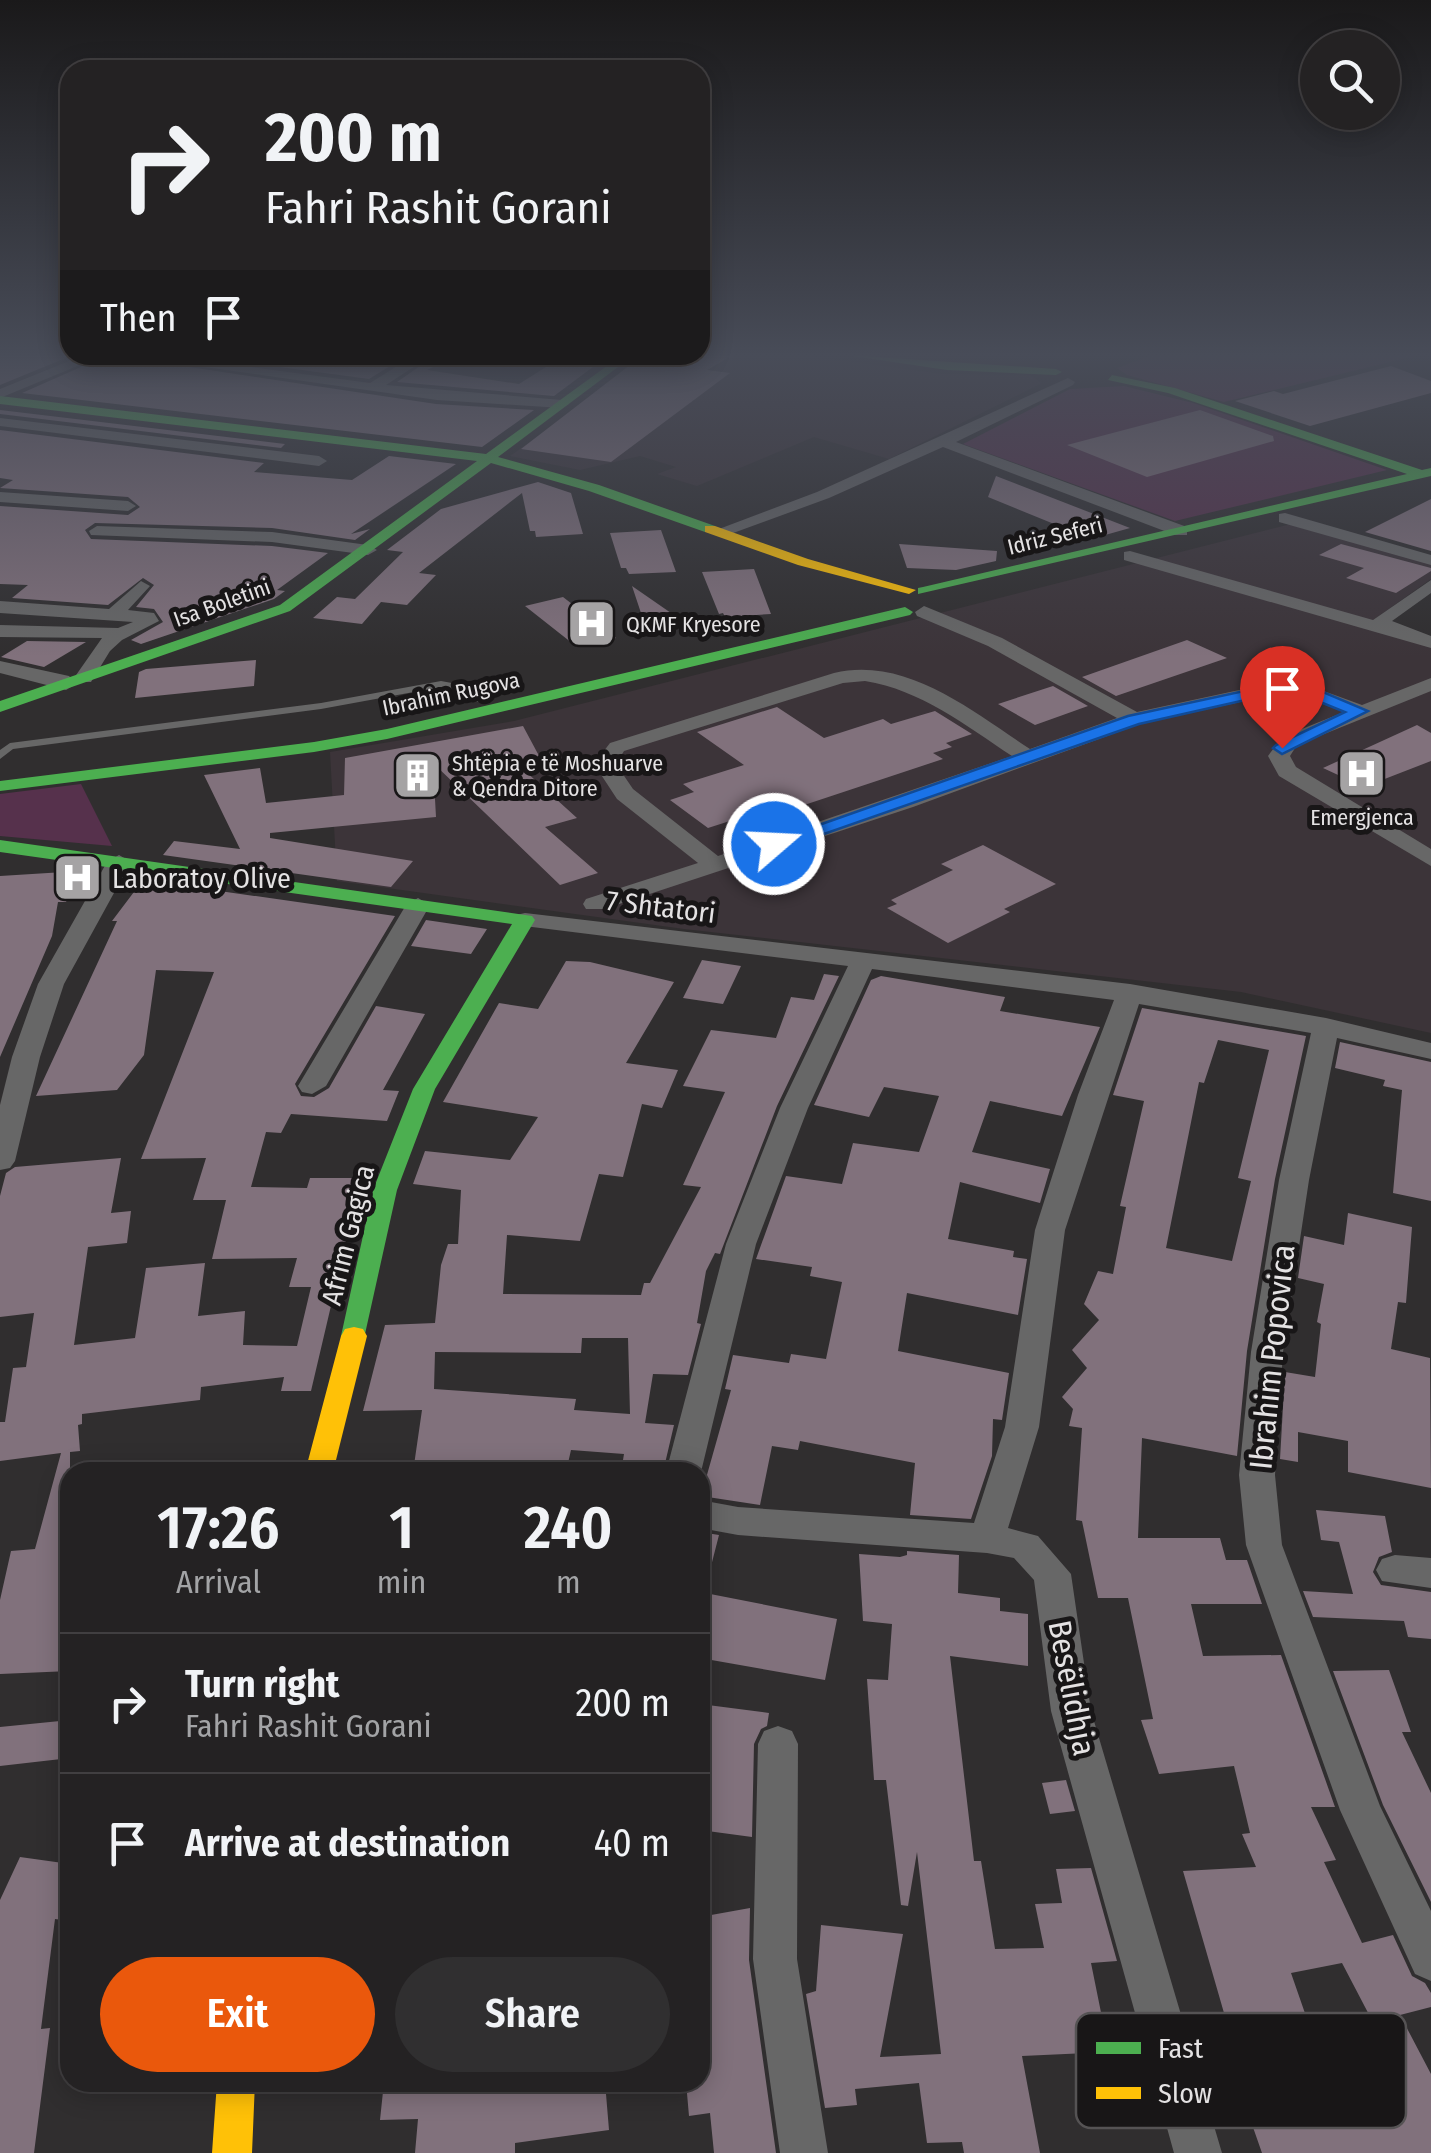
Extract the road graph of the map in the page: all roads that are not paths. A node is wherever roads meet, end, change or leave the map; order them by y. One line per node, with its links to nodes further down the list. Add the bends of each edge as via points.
1 (282, 455): 8 (street)
2 (468, 455): 7 (street)
3 (491, 455): 7 (street, Isa Boletini)
4 (912, 455): 15 (street)
5 (979, 455): 14 (street)
6 (1366, 455): 9 (street)
7 (488, 458): 15 (street, via 549,472); 16 (street, Isa Boletini)
8 (320, 460)
9 (1427, 476): 12 (street, Idriz Seferi); 14 (street, Idriz Seferi)
10 (0, 497): 11 (street)
11 (128, 506)
12 (1285, 518): 17 (street, Idriz Seferi); 18 (street)
13 (96, 531): 16 (street, via 272,537)
14 (1181, 531): 21 (street, Idriz Seferi)
15 (719, 532): 21 (street)
16 (368, 550): 28 (street, Isa Boletini, via 286,608)
17 (1130, 556): 21 (street, Idriz Seferi); 26 (street)
18 (1431, 560)
19 (141, 586): 23 (street)
20 (1431, 586): 26 (street, via 1382,620)
21 (918, 604): 30 (street, Ibrahim Rugova); 33 (street); 37 (street, Ibrahim Rugova, via 387,734)
22 (0, 606): 23 (street)
23 (115, 613): 25 (street, via 150,621)
24 (0, 631): 25 (street)
25 (115, 636): 28 (street)
26 (1429, 647)
27 (0, 668): 28 (street)
28 (75, 681): 31 (street, Isa Boletini)
29 (1431, 684): 32 (street)
30 (481, 700): 34 (lane, via 475,690 441,684 10,746); 36 (street, Ibrahim Rugova, via 309,734)
31 (0, 708)
32 (1360, 711): 33 (street, via 1310,692 1272,690); 39 (street, via 1290,742 1280,764)
33 (1134, 720): 35 (street)
34 (0, 756)
35 (1026, 756): 41 (street); 41 (street, via 912,686 877,674 841,677 618,747 605,764 616,786)
36 (0, 774)
37 (0, 786)
38 (0, 846): 40 (street, 7 Shtatori)
39 (1431, 859)
40 (118, 862): 43 (street, 7 Shtatori); 50 (street, via 51,984)
41 (714, 864): 42 (street)
42 (595, 904)
43 (418, 905): 44 (street, 7 Shtatori); 49 (street)
44 (524, 920): 45 (street, 7 Shtatori); 51 (street, Afrim Gagica, via 424,1090 385,1190)
45 (862, 962): 46 (street, 7 Shtatori); 52 (street, via 741,1244)
46 (1130, 992): 47 (street, 7 Shtatori); 54 (street, via 1050,1230 1022,1428)
47 (1326, 1026): 48 (street, 7 Shtatori); 56 (street, Ibrahim Popovica, via 1267,1352 1257,1475 1264,1545 1362,1810)
48 (1431, 1051)
49 (312, 1086)
50 (0, 1161)
51 (322, 1462)
52 (686, 1462)
53 (710, 1516): 54 (street, Besëlidhja)
54 (987, 1538): 57 (street, Besëlidhja, via 1025,1546 1052,1574 1071,1711)
55 (778, 1744): 61 (street, via 774,1958)
56 (1431, 1960)
57 (1158, 2013)
58 (235, 2092): 60 (street)
59 (1191, 2128): 62 (street, Besëlidhja)
60 (232, 2153)
61 (804, 2153)
62 (1198, 2153)

